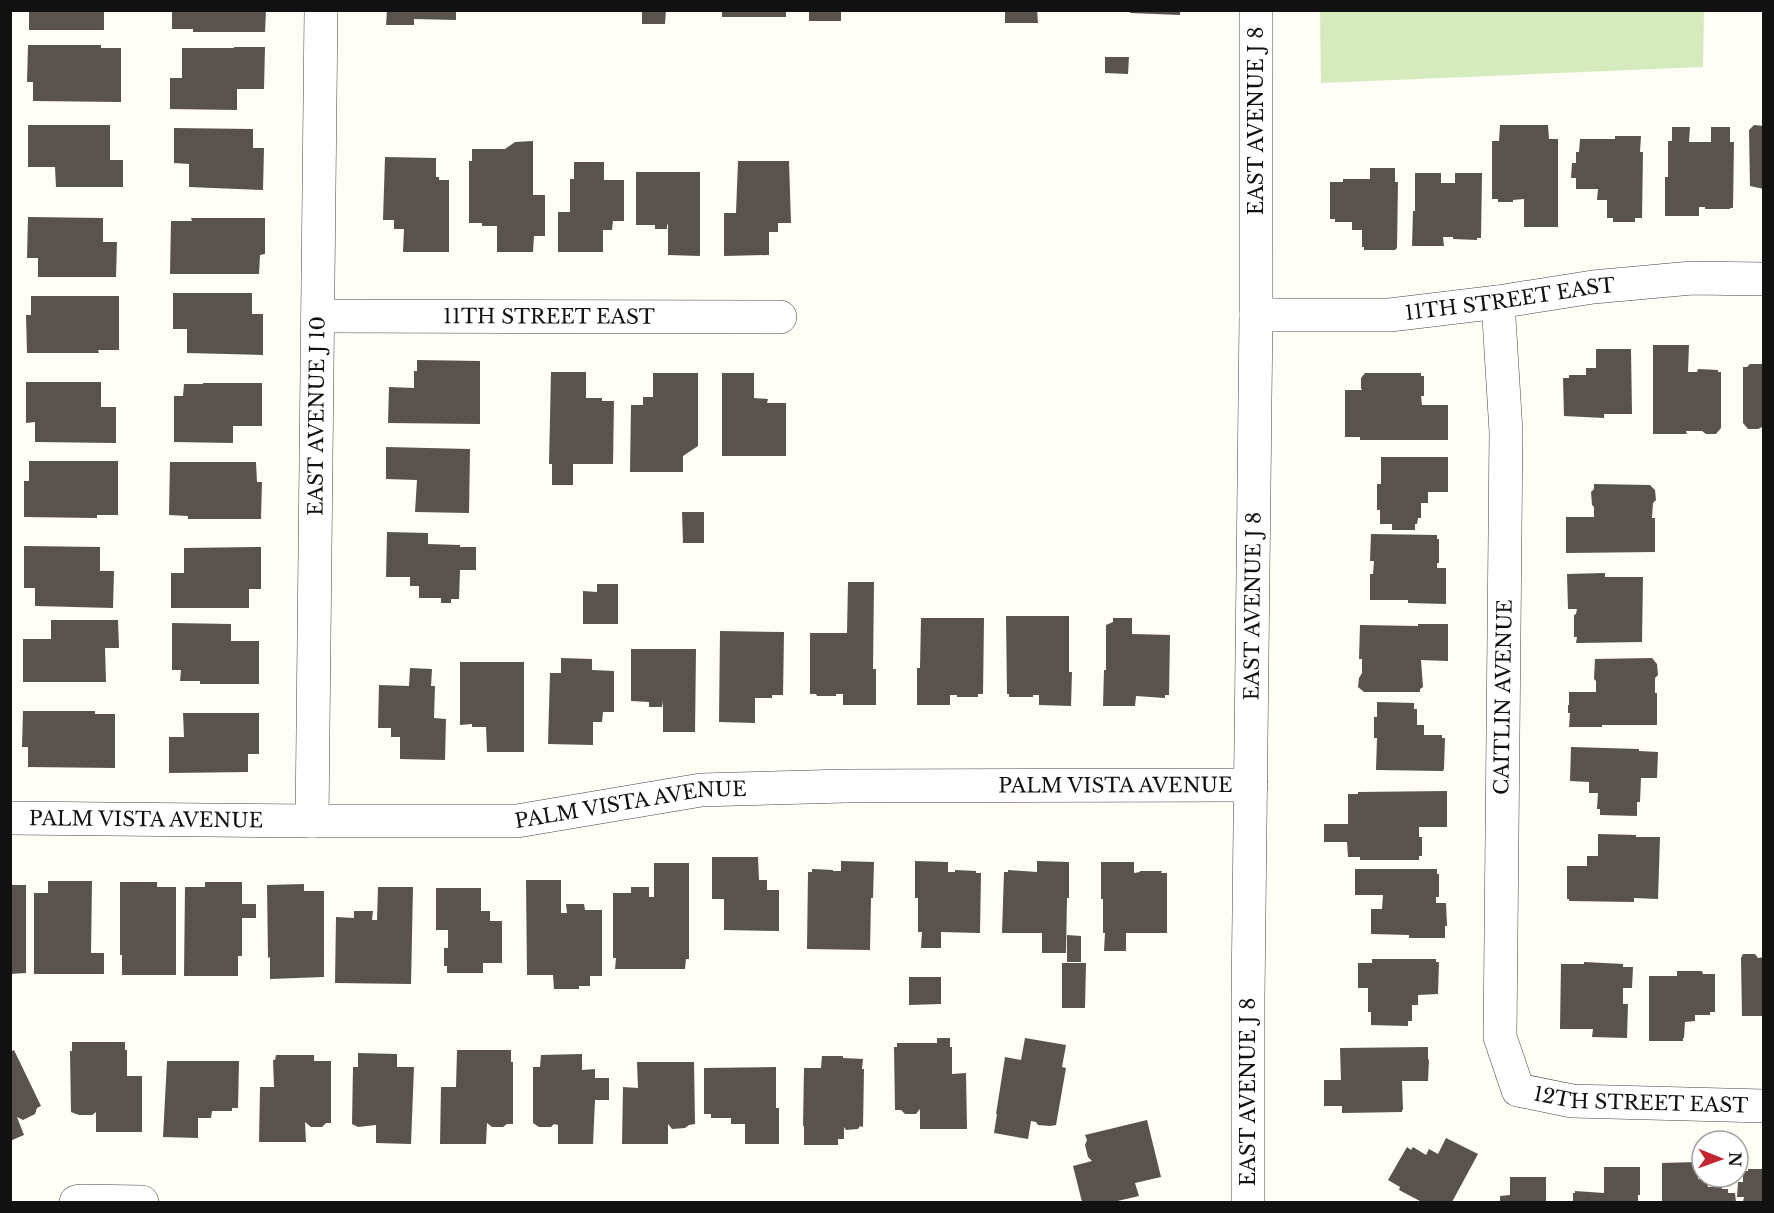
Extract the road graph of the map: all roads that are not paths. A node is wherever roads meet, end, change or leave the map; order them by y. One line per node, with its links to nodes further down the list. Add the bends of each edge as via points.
1 (321, 10): 6 (street, EAST AVENUE J 10)
2 (1256, 10): 5 (street, EAST AVENUE J 8)
3 (1764, 279): 4 (street, 11TH STREET EAST, via 1681,279 1593,287)
4 (1498, 302): 5 (street, 11TH STREET EAST, via 1390,315); 11 (street, CAITLIN AVENUE, via 1506,432 1500,1037)
5 (1256, 315): 8 (street, EAST AVENUE J 8)
6 (318, 316): 7 (street, 11TH STREET EAST); 10 (street, EAST AVENUE J 10)
7 (780, 317)
8 (1251, 785): 10 (street, PALM VISTA AVENUE, via 701,790 517,821); 15 (street, EAST AVENUE J 8)
9 (10, 818): 10 (street, PALM VISTA AVENUE)
10 (312, 821)
11 (1518, 1090): 12 (street, 12TH STREET EAST, via 1572,1101)
12 (1764, 1106)
13 (76, 1203): 14 (street)
14 (142, 1203)
15 (1248, 1203)

